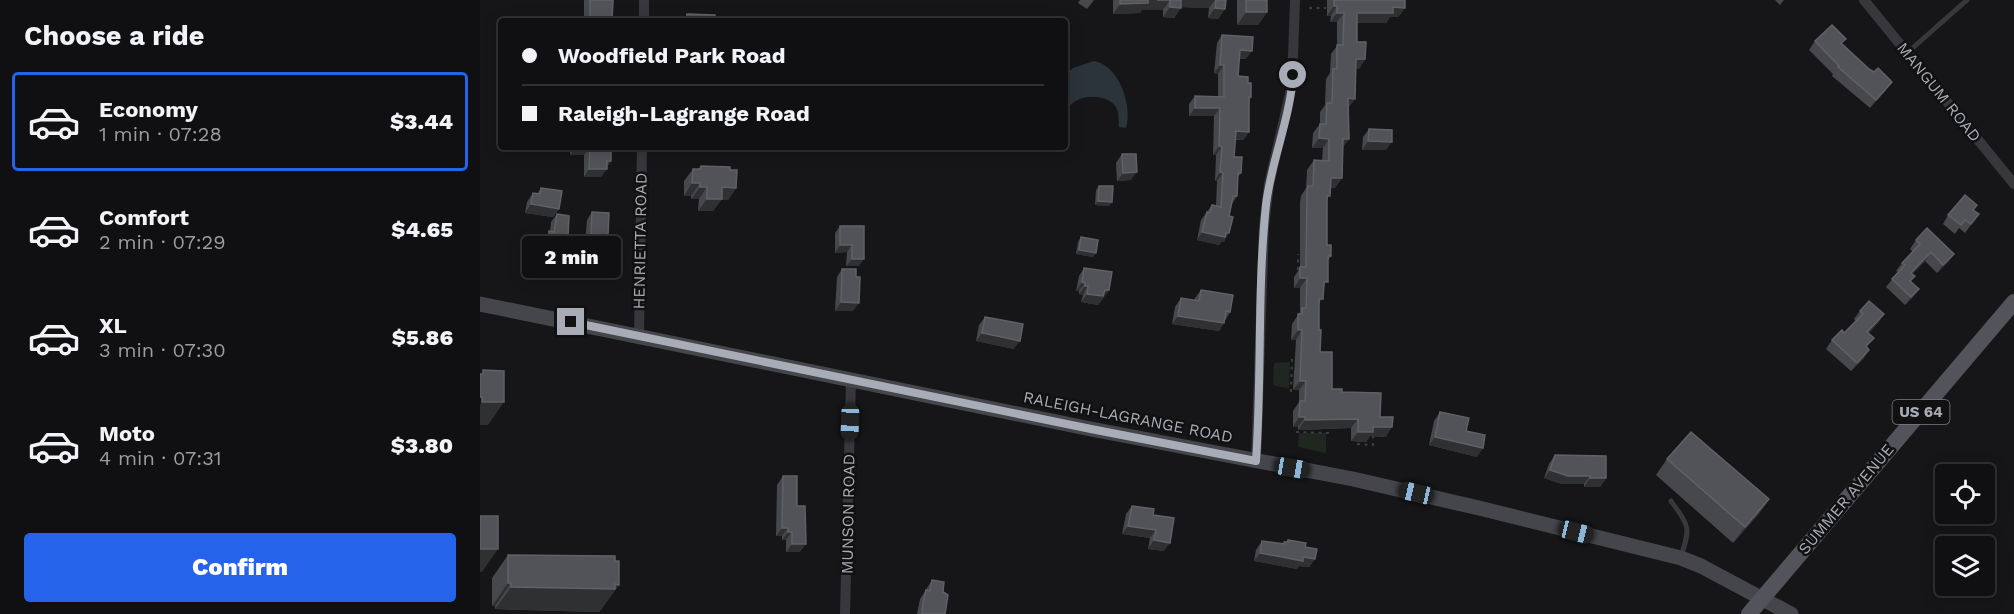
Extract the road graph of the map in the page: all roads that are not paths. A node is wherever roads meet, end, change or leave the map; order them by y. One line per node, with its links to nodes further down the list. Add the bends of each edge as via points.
1 (644, 0): 5 (street)
2 (1295, 0): 13 (street, via 1292,85 1269,184 1264,226)
3 (1864, 0): 6 (street, MANGUM ROAD)
4 (1967, 0): 6 (lane)
5 (644, 18)
6 (1908, 53): 8 (street, MANGUM ROAD)
7 (642, 150): 11 (street, HENRIETTA ROAD)
8 (2014, 184)
9 (2014, 302): 16 (main road, SUMMER AVENUE / US 64)
10 (480, 304): 11 (main road, RALEIGH-LAGRANGE ROAD)
11 (639, 335): 12 (main road, RALEIGH-LAGRANGE ROAD)
12 (851, 379): 13 (main road, RALEIGH-LAGRANGE ROAD); 17 (street, MUNSON ROAD)
13 (1256, 461): 15 (main road, RALEIGH-LAGRANGE ROAD, via 1353,479)
14 (1671, 501): 15 (lane, via 1689,533)
15 (1681, 558): 16 (main road, RALEIGH-LAGRANGE ROAD)
16 (1761, 599): 18 (main road, SUMMER AVENUE / US 64); 19 (main road, RALEIGH-LAGRANGE ROAD)
17 (845, 614)
18 (1749, 614)
19 (1791, 614)

